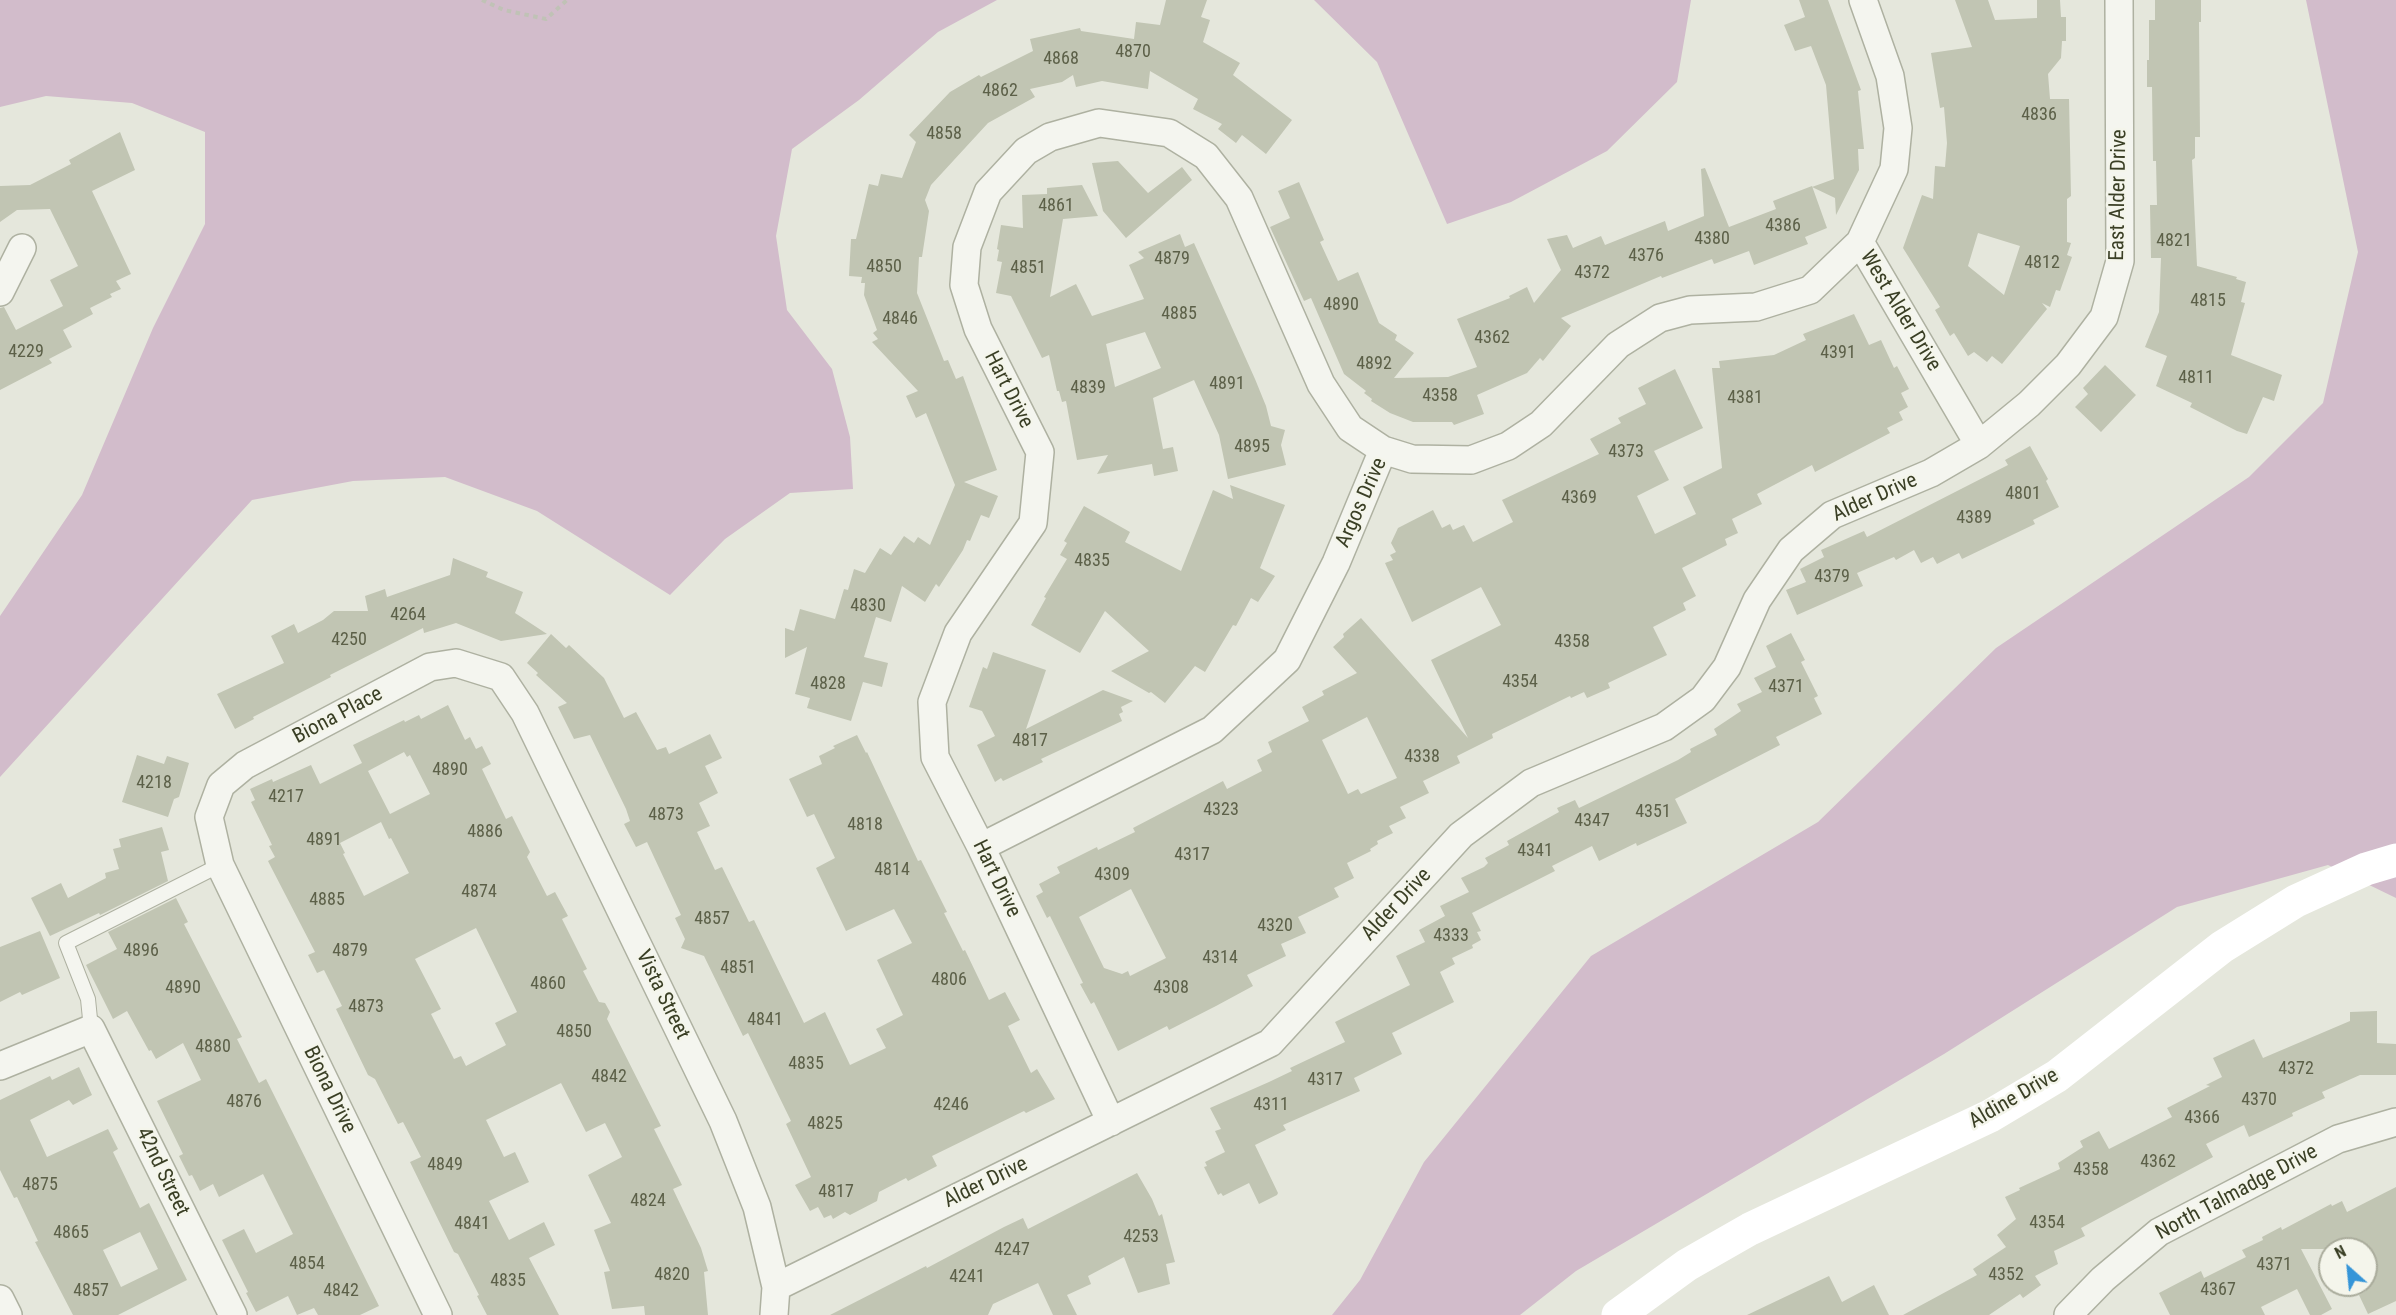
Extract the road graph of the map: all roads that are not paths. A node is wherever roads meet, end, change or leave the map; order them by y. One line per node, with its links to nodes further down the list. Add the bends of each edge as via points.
1 (1863, 0): 3 (street, West Alder Drive, via 1890,76 1898,128 1894,169)
2 (2119, 0): 6 (street, East Alder Drive, via 2121,261 2104,317 2037,396)
3 (1860, 242): 6 (street, West Alder Drive); 7 (street, Argos Drive, via 1810,290 1756,307 1690,310 1660,318 1618,345 1540,424 1508,446 1472,460 1412,459)
4 (22, 248): 5 (street)
5 (0, 292)
6 (1980, 445): 14 (street, Alder Drive, via 1931,473 1832,515 1791,550 1757,600 1727,666 1703,699 1664,727 1531,783 1461,835 1270,1043)
7 (1383, 450): 9 (street, Argos Drive, via 1336,562 1287,660 1212,730); 9 (street, Hart Drive, via 1350,428 1321,384 1239,198 1206,156 1169,133 1099,123 1050,137 1026,151 988,192 967,247 964,285 978,329 1040,452 1033,523 958,633 932,702 935,757)
8 (525, 713): 11 (street, Biona Place, via 501,677 456,663 430,667 245,765 221,785 209,817); 16 (street, Vista Street, via 723,1121 758,1207)
9 (981, 847): 14 (street, Hart Drive)
10 (2396, 860): 22 (main road, Aldine Drive, via 2286,906 2222,947 2057,1076 1990,1116 1750,1229 1687,1265)
11 (220, 865): 12 (lane, via 66,943 88,999); 20 (street, Biona Drive)
12 (92, 1029): 13 (street); 19 (street, 42nd Street)
13 (0, 1066)
14 (1111, 1122): 16 (street, Alder Drive)
15 (2396, 1122): 23 (street, North Talmadge Drive, via 2338,1139 2159,1232 2103,1279)
16 (776, 1287): 21 (street)
17 (0, 1299): 18 (street)
18 (8, 1315)
19 (233, 1315)
20 (438, 1315)
21 (774, 1315)
22 (1618, 1315)
23 (2068, 1315)

